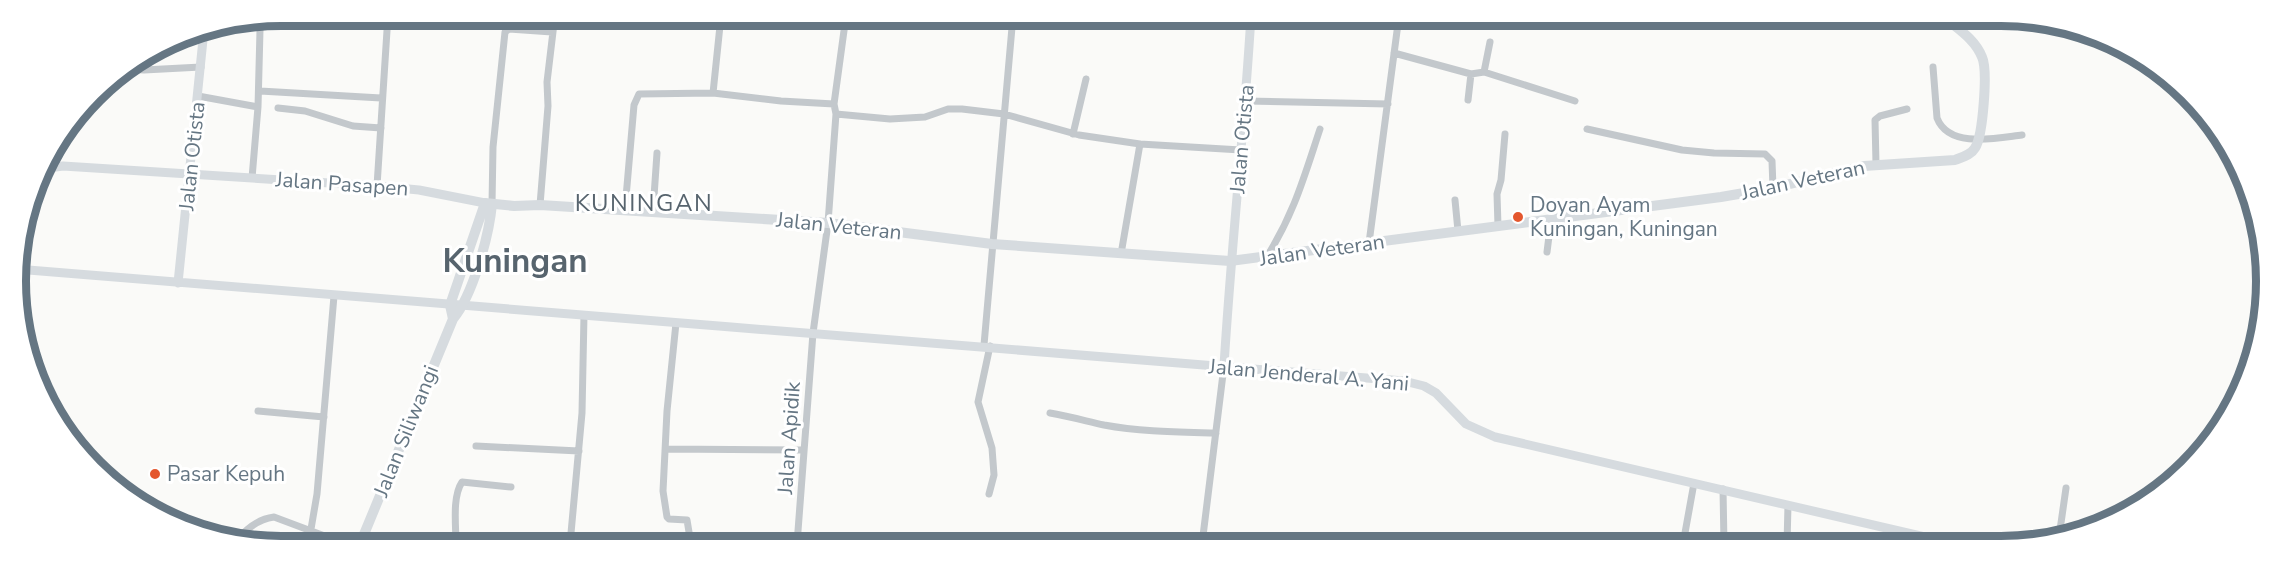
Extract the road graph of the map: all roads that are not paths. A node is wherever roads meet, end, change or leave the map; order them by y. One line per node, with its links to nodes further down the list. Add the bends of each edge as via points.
1 (387, 26): 23 (street)
2 (553, 26): 10 (street)
3 (720, 26): 21 (street)
4 (845, 26): 27 (street, Jalan Apidik)
5 (1012, 26): 33 (street)
6 (1250, 26): 25 (main road, Jalan Otista)
7 (1398, 26): 13 (street)
8 (1955, 26): 40 (main road, via 1971,39 1983,59)
9 (260, 30): 20 (street)
10 (552, 32): 51 (street, via 505,32); 52 (street)
11 (203, 38): 14 (main road, Jalan Otista)
12 (1490, 42): 17 (street)
13 (1394, 53): 18 (street); 28 (street)
14 (201, 67): 16 (street); 22 (main road, Jalan Otista)
15 (1933, 67): 40 (street, via 1940,125 1953,134)
16 (137, 70)
17 (1484, 72): 18 (street); 26 (street)
18 (1472, 74): 24 (street)
19 (1086, 78): 37 (street)
20 (260, 91): 23 (street); 29 (street)
21 (713, 93): 27 (street); 53 (street, via 639,94)
22 (198, 96): 29 (street); 46 (main road, Jalan Otista)
23 (381, 98): 34 (street)
24 (1468, 100)
25 (1246, 101): 28 (street); 42 (main road, Jalan Otista)
26 (1575, 101)
27 (834, 104): 32 (street, Jalan Apidik)
28 (1388, 104): 59 (street)
29 (258, 107): 47 (street)
30 (278, 108): 34 (street, via 314,113 353,126)
31 (1907, 109): 44 (street, via 1875,120)
32 (836, 114): 33 (street, via 890,119 925,117 948,109); 56 (street, Jalan Apidik)
33 (1004, 114): 37 (street); 60 (street)
34 (381, 128): 48 (street)
35 (1320, 129): 63 (street, via 1296,202)
36 (1587, 129): 49 (street, via 1682,150 1765,154 1772,161)
37 (1073, 134): 41 (street)
38 (1505, 134): 57 (street, via 1497,194)
39 (2022, 135): 40 (street)
40 (1978, 139): 44 (main road, Jalan Veteran, via 1975,148 1955,160)
41 (1140, 144): 42 (street); 62 (street)
42 (1241, 150): 64 (main road, Jalan Otista)
43 (657, 153): 54 (street)
44 (1876, 164): 49 (main road, Jalan Veteran)
45 (52, 167): 46 (main road, Jalan Pasapen)
46 (190, 174): 47 (main road, Jalan Pasapen); 66 (main road, Jalan Otista)
47 (252, 178): 48 (main road, Jalan Pasapen)
48 (377, 186): 51 (main road, Jalan Pasapen)
49 (1773, 188): 55 (main road, Jalan Veteran)
50 (1455, 200): 58 (street)
51 (488, 204): 52 (main road, Jalan Veteran); 68 (main road); 69 (main road, Jalan Siliwangi, via 490,226)
52 (540, 205): 53 (main road, Jalan Veteran)
53 (625, 210): 54 (main road, Jalan Veteran)
54 (653, 211): 56 (main road, Jalan Veteran)
55 (1551, 220): 57 (main road, Jalan Veteran); 61 (street)
56 (828, 222): 60 (main road, Jalan Veteran); 73 (street, Jalan Apidik)
57 (1498, 226): 58 (main road, Jalan Veteran)
58 (1458, 231): 59 (main road, Jalan Veteran)
59 (1369, 243): 63 (main road, Jalan Veteran)
60 (992, 244): 62 (main road, Jalan Veteran); 74 (street)
61 (1547, 252)
62 (1121, 254): 64 (main road, Jalan Veteran)
63 (1266, 258): 64 (main road, Jalan Veteran)
64 (1230, 261): 75 (main road, Jalan Otista)
65 (26, 269): 66 (main road, Jalan Jenderal A. Yani)
66 (178, 283): 67 (main road, Jalan Jenderal A. Yani)
67 (334, 296): 68 (main road, Jalan Jenderal A. Yani); 78 (street)
68 (450, 305): 69 (main road, Jalan Jenderal A. Yani); 71 (main road)
69 (463, 306): 70 (main road, Jalan Jenderal A. Yani); 71 (main road, Jalan Siliwangi)
70 (584, 315): 72 (main road, Jalan Jenderal A. Yani); 83 (street)
71 (453, 319): 94 (main road, Jalan Siliwangi)
72 (676, 323): 73 (main road, Jalan Jenderal A. Yani); 81 (street)
73 (813, 333): 74 (main road, Jalan Jenderal A. Yani); 82 (street, Jalan Apidik)
74 (987, 346): 75 (main road, Jalan Jenderal A. Yani); 88 (street, via 978,402 992,448 994,475)
75 (1224, 366): 79 (street); 84 (main road, Jalan Jenderal A. Yani, via 1404,381 1436,393 1466,424 1481,432)
76 (258, 411): 78 (street)
77 (1050, 413): 79 (street, via 1104,425)
78 (324, 417): 91 (street)
79 (1216, 433): 99 (street)
80 (476, 446): 83 (street)
81 (666, 449): 82 (street); 97 (street, via 665,510 669,519 687,520)
82 (804, 450): 98 (street, Jalan Apidik)
83 (579, 451): 96 (street)
84 (1694, 483): 86 (main road, Jalan Jenderal A. Yani); 100 (street)
85 (512, 487): 95 (street, via 462,482 456,505)
86 (1723, 489): 89 (main road, Jalan Jenderal A. Yani); 101 (street)
87 (2066, 489): 90 (street)
88 (989, 494)
89 (1788, 505): 102 (street); 103 (main road, Jalan Jenderal A. Yani)
90 (2060, 528)
91 (311, 529): 92 (street, via 268,518); 93 (street)
92 (244, 533)
93 (327, 536)
94 (363, 536)
95 (456, 536)
96 (571, 536)
97 (690, 536)
98 (798, 536)
99 (1203, 536)
100 (1684, 536)
101 (1724, 536)
102 (1787, 536)
103 (1921, 536)

